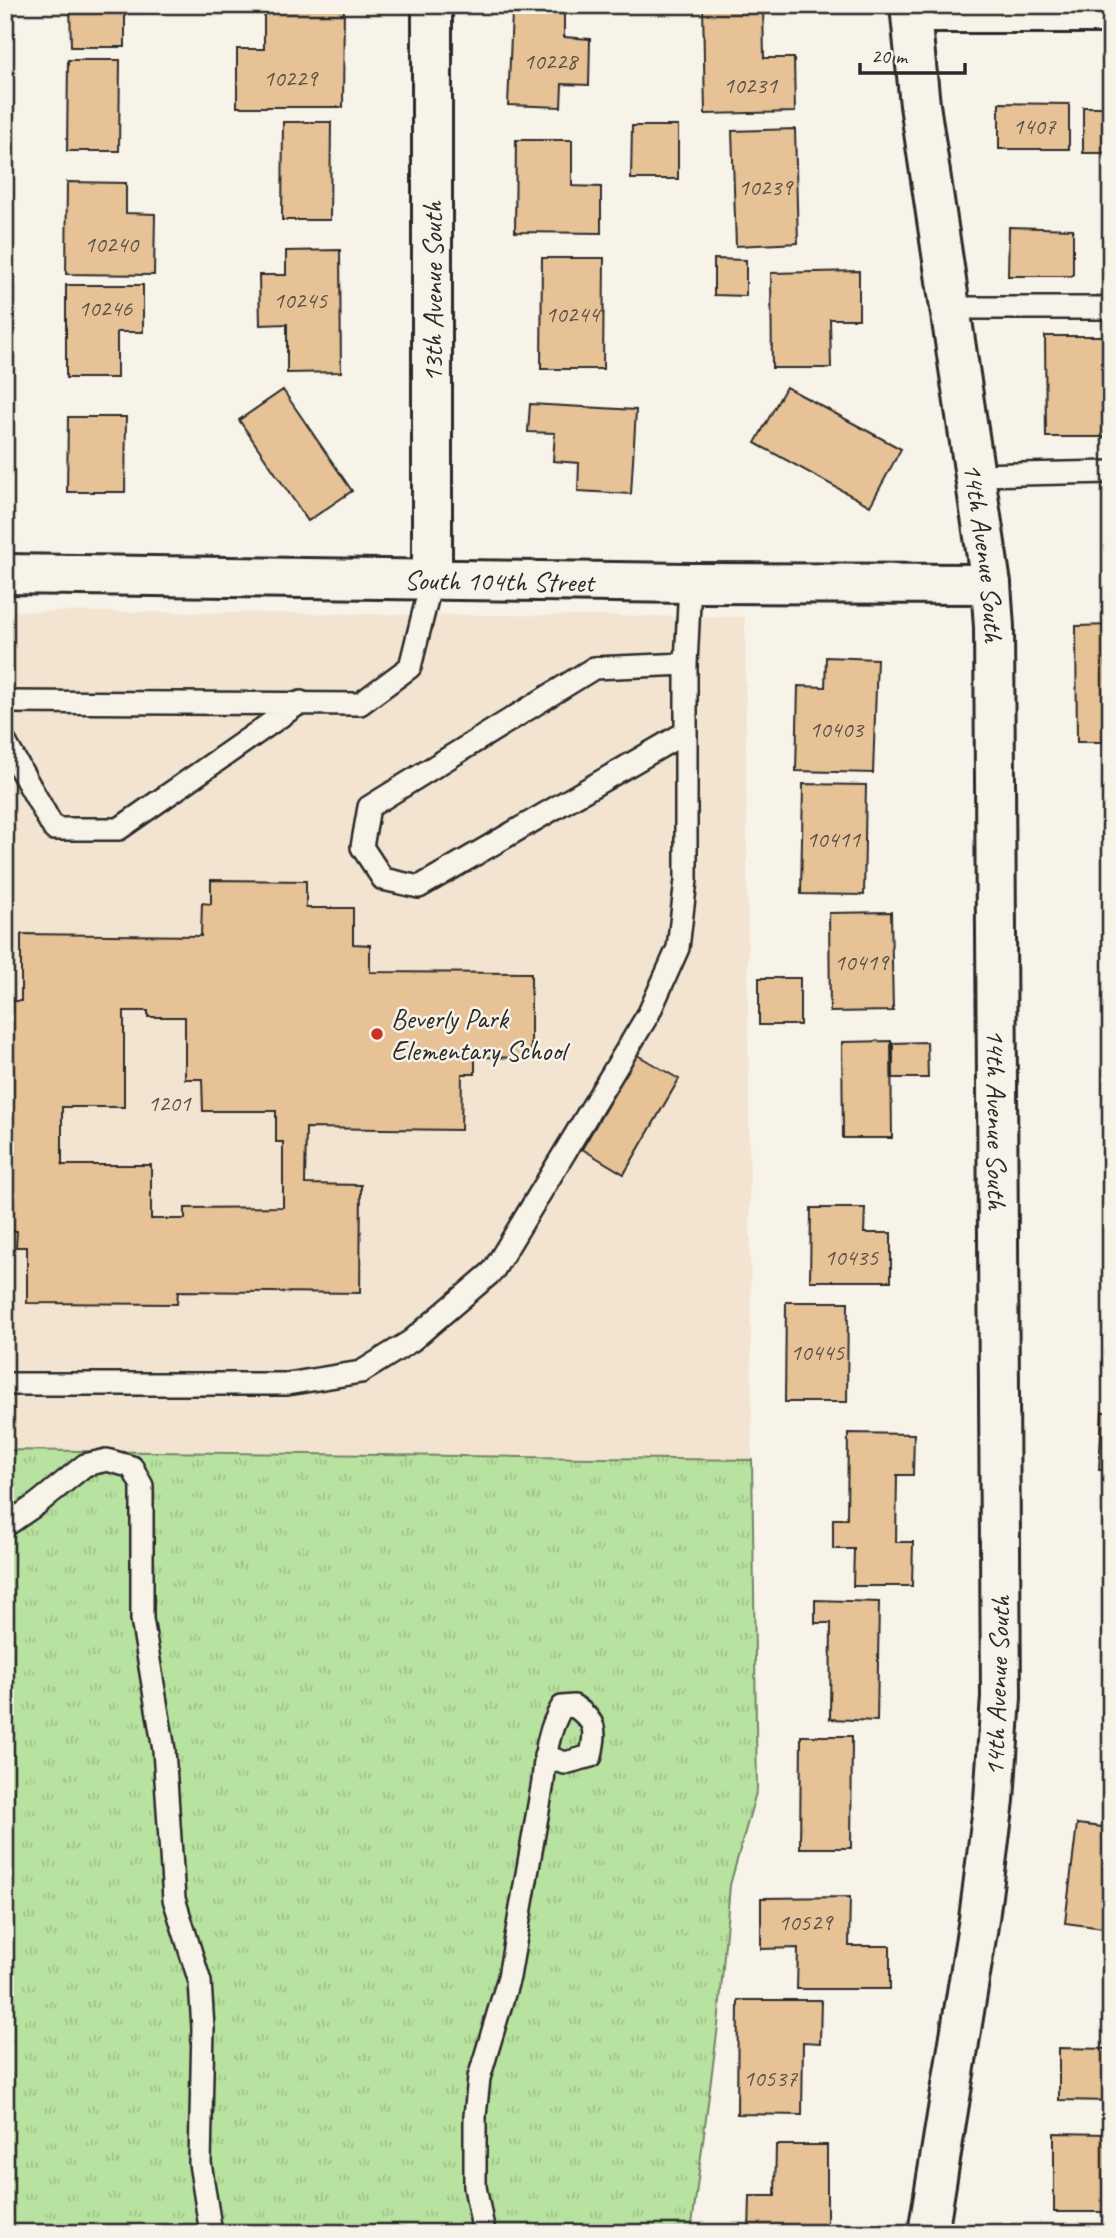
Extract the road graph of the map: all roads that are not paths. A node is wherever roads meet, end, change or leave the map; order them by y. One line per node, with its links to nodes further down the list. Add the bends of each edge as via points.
1 (432, 5): 9 (street, 13th Avenue South)
2 (911, 9): 3 (street); 4 (street, 14th Avenue South)
3 (1111, 13)
4 (950, 308): 5 (lane); 7 (street, 14th Avenue South)
5 (1111, 308)
6 (1111, 472): 7 (lane)
7 (975, 475): 11 (street, 14th Avenue South)
8 (5, 574): 9 (street, South 104th Street)
9 (432, 579): 10 (street, South 104th Street); 14 (lane, via 410,667 360,704)
10 (690, 583): 11 (street, South 104th Street); 12 (lane)
11 (991, 584): 22 (street, 14th Avenue South, via 1001,1697 979,1919)
12 (686, 664): 15 (lane); 15 (lane, via 594,668 369,807 362,847 383,879 419,887)
13 (5, 702): 14 (lane)
14 (300, 702): 16 (lane, via 119,828 54,828)
15 (686, 732): 17 (lane, via 686,880 678,948 649,1013 493,1271 411,1341 360,1372 287,1384)
16 (5, 742)
17 (5, 1384)
18 (5, 1526): 20 (lane, via 85,1465 107,1460 132,1467 142,1486 142,1619 164,1751 174,1899 200,1982 200,2163)
19 (545, 1756): 21 (lane, via 509,1978 479,2078 475,2187)
20 (211, 2233)
21 (484, 2233)
22 (928, 2233)

